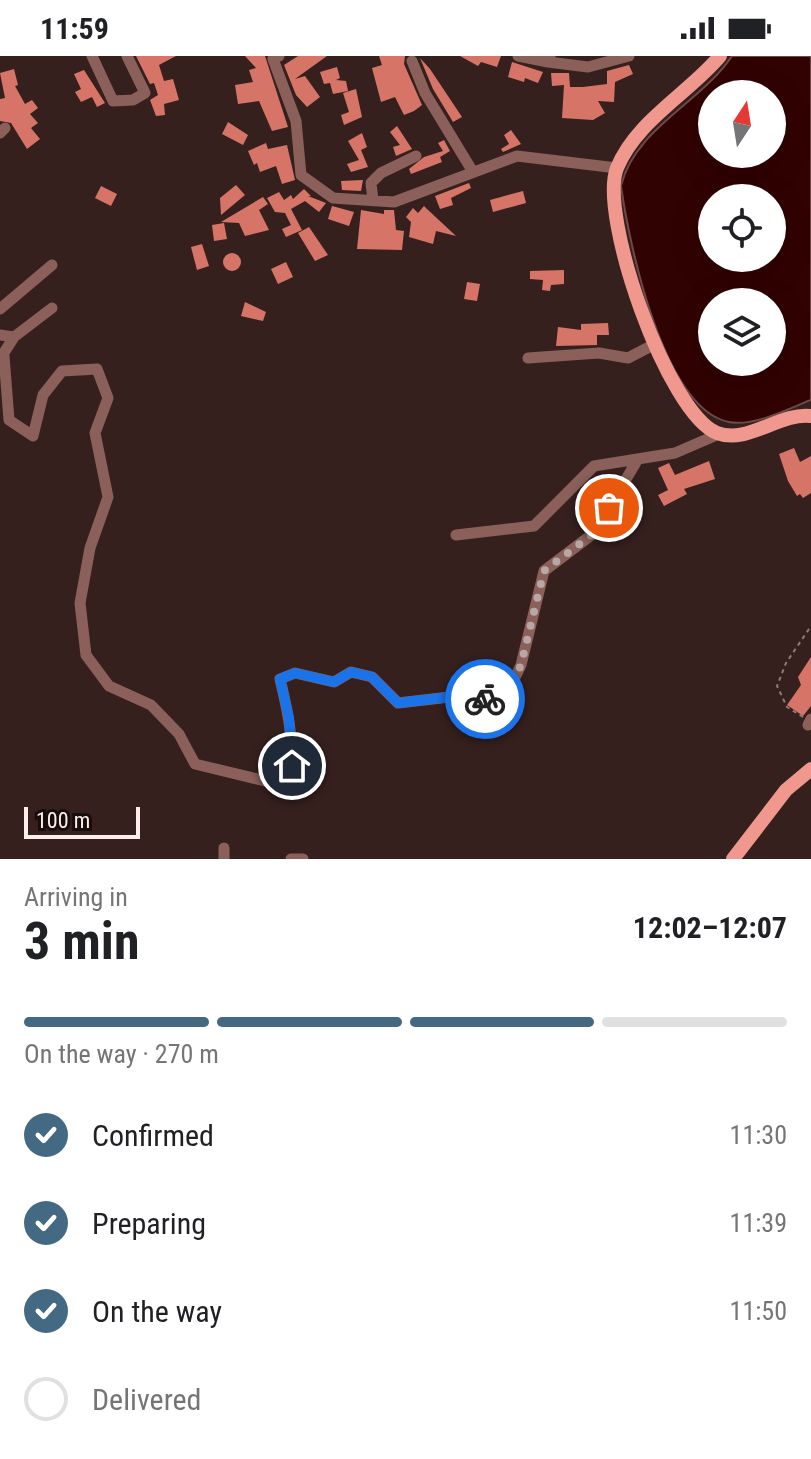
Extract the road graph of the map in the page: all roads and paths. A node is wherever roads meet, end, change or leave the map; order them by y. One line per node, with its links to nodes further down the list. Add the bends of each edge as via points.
1 (92, 56): 2 (street, via 113,101 145,93)
2 (127, 56)
3 (279, 56): 12 (street, via 273,59 296,121 301,175 333,198)
4 (518, 56): 7 (street)
5 (629, 56): 7 (street, via 588,67)
6 (720, 56): 10 (main road, via 650,122)
7 (549, 59)
8 (412, 61): 11 (street, via 425,93)
9 (416, 156): 12 (street, via 371,183)
10 (617, 168): 11 (street, via 517,156); 18 (main road, via 614,188 631,277)
11 (473, 172): 12 (street, via 394,202)
12 (373, 200)
13 (52, 265): 15 (street)
14 (52, 308): 17 (street)
15 (0, 309)
16 (0, 335): 17 (street)
17 (14, 337): 19 (street)
18 (655, 344): 20 (street, via 628,358 599,353); 22 (main road, via 685,406 699,423)
19 (2, 358): 23 (street, via 9,420 33,436 43,395 62,371 97,369 108,398 95,433 108,497 90,548 80,603 86,655 109,686 151,705 179,734 195,764 282,785 292,766 280,679 295,673 334,682 351,672 372,677 398,703 467,695 503,703 521,665 544,571 594,533)
20 (528, 358)
21 (811, 416): 22 (main road)
22 (719, 434): 23 (street, via 675,453)
23 (638, 459): 24 (street, via 594,466 534,526)
24 (456, 535)
25 (811, 626): 26 (path, via 777,686 787,707)
26 (810, 722)
27 (811, 769): 30 (main road, via 786,790)
28 (291, 859): 29 (street)
29 (303, 859)
30 (733, 859)

